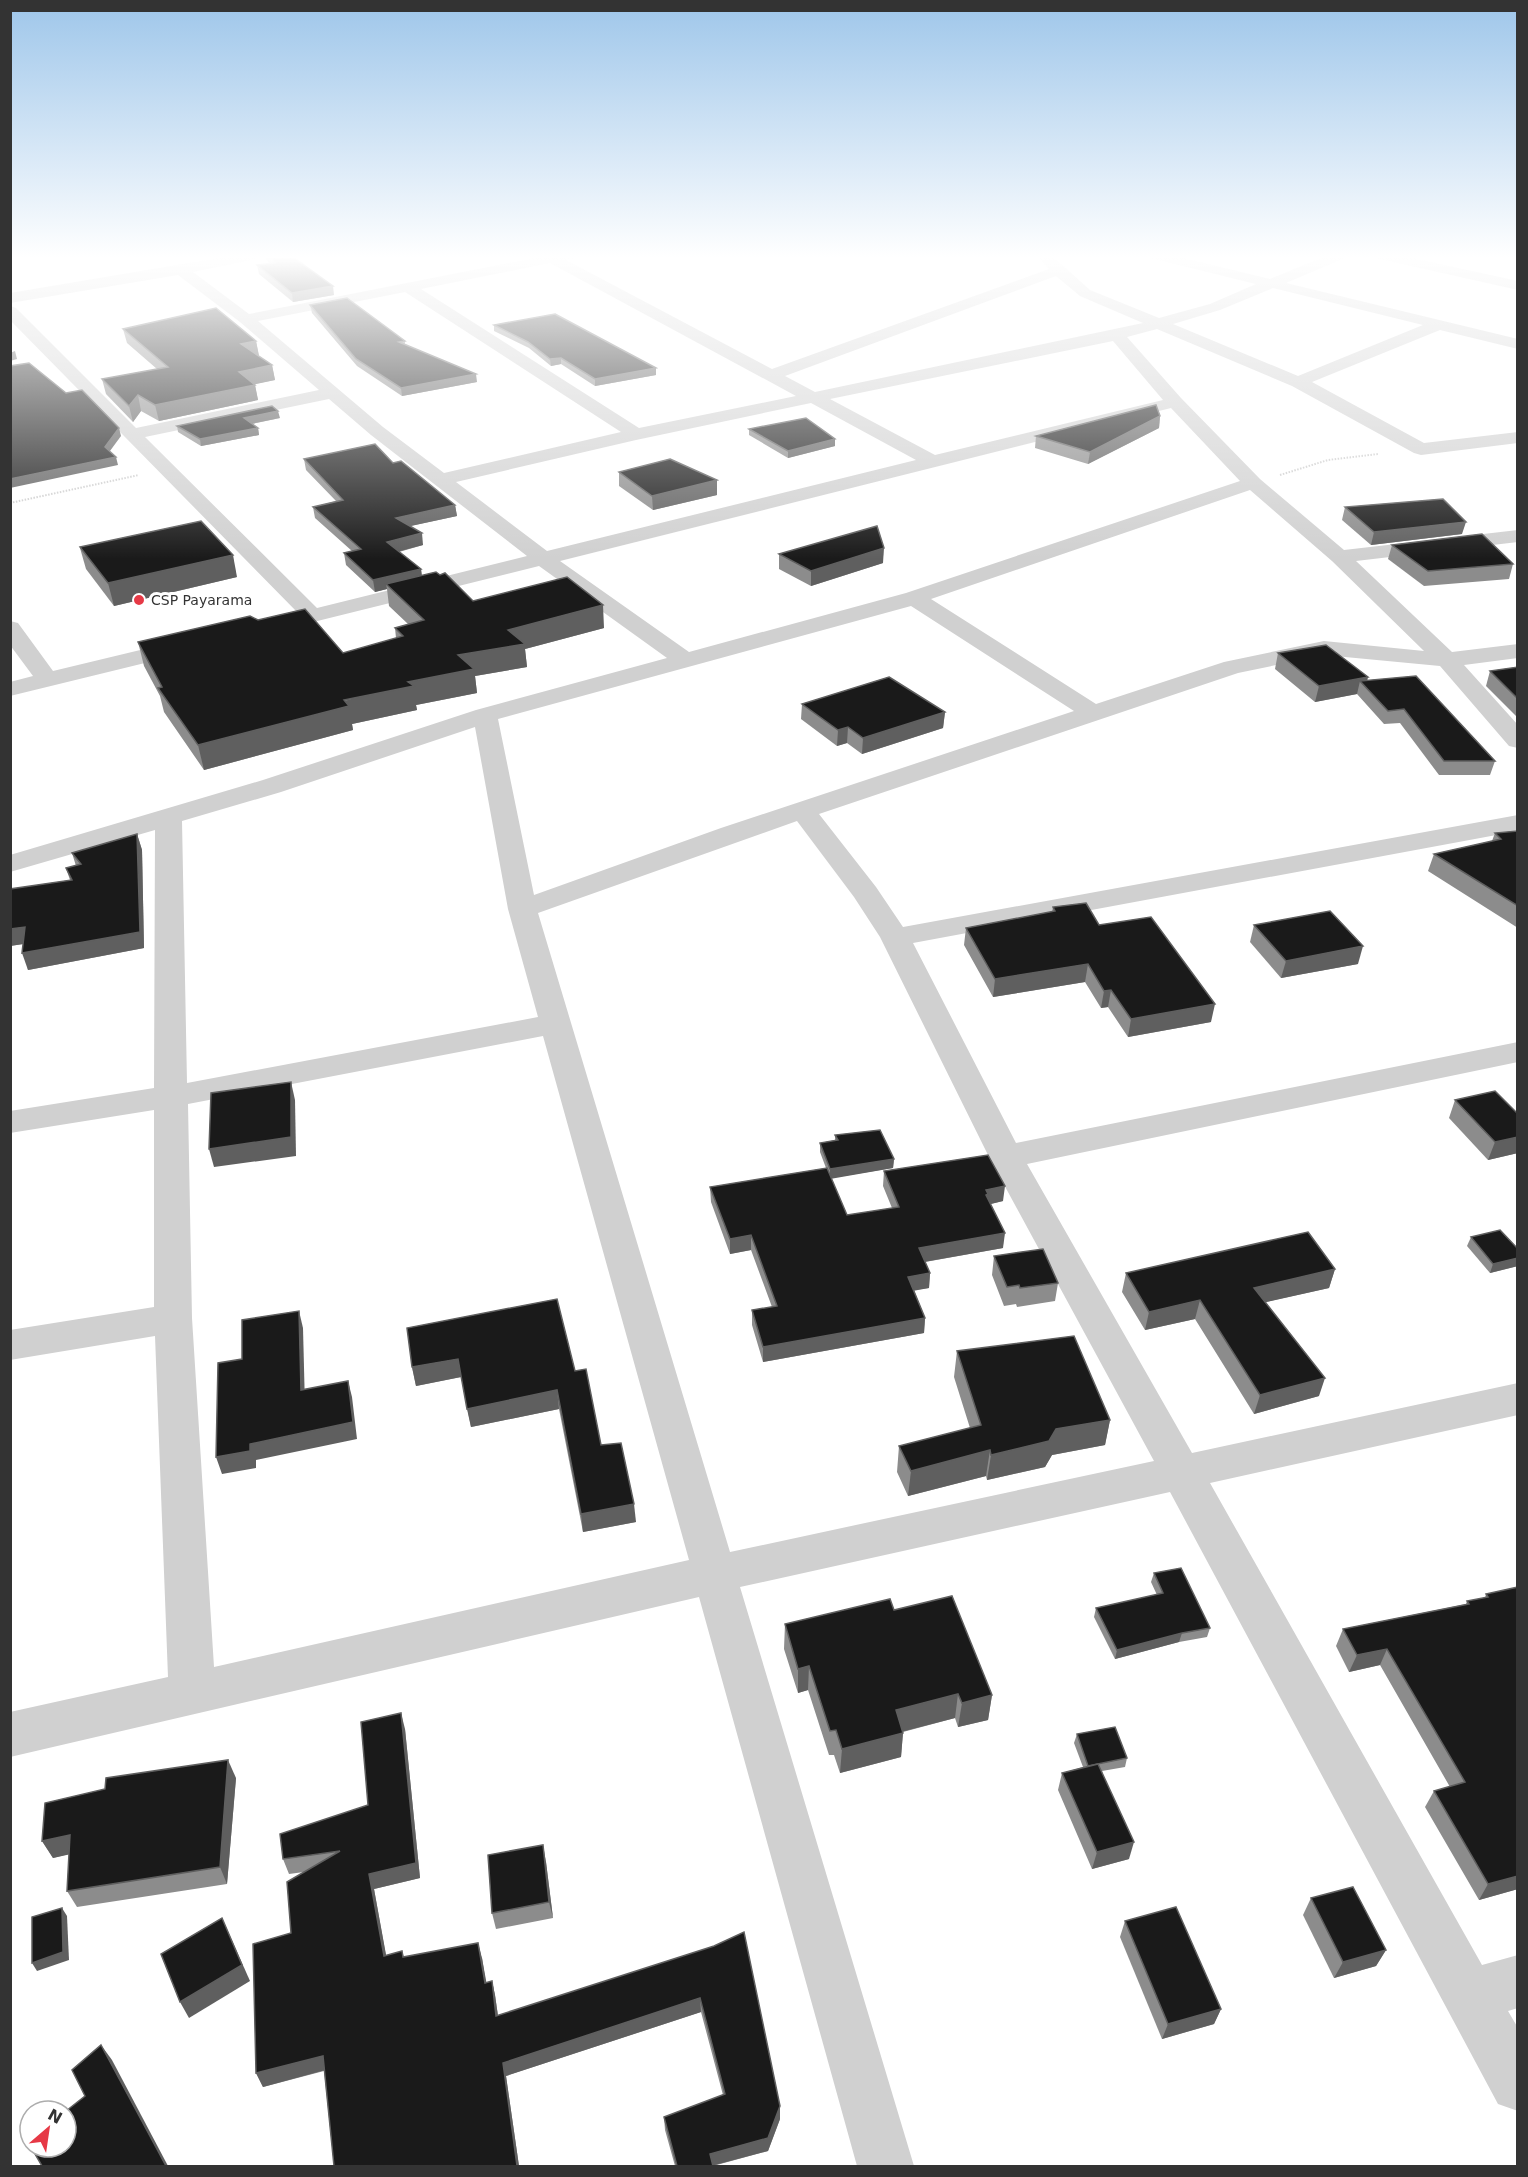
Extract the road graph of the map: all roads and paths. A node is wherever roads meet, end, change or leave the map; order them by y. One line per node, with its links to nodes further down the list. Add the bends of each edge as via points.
1 (290, 357): 13 (street)
2 (516, 357): 17 (street)
3 (739, 357): 11 (street)
4 (822, 357): 11 (street)
5 (1016, 357): 14 (street)
6 (1135, 357): 15 (street)
7 (1239, 357): 12 (street)
8 (1360, 357): 12 (street)
9 (60, 358): 10 (street); 16 (street)
10 (40, 362)
11 (772, 375): 14 (street)
12 (1298, 382): 19 (street)
13 (332, 393): 16 (street); 22 (street)
14 (814, 398): 17 (street); 20 (street)
15 (1175, 402): 20 (street); 23 (street)
16 (132, 434): 21 (street)
17 (636, 434): 22 (street)
18 (1518, 437): 19 (street)
19 (1420, 449): 23 (path, via 1328,460)
20 (932, 461): 27 (street)
21 (166, 469): 24 (path); 29 (street)
22 (440, 480): 27 (street)
23 (1253, 483): 26 (street); 28 (street)
24 (10, 502)
25 (1518, 536): 26 (street)
26 (1339, 557): 35 (street)
27 (545, 560): 29 (street); 34 (street)
28 (914, 598): 34 (street); 38 (street)
29 (312, 615): 31 (street)
30 (10, 628): 36 (street)
31 (243, 632)
32 (208, 640): 36 (street)
33 (1518, 651): 35 (street)
34 (684, 659): 39 (street)
35 (1447, 660): 38 (street, via 1324,648 1232,667); 40 (street)
36 (47, 679): 37 (street)
37 (10, 689)
38 (1095, 714): 41 (street)
39 (485, 715): 42 (street); 45 (street)
40 (1518, 741)
41 (802, 810): 45 (street); 46 (street)
42 (168, 819): 44 (street); 49 (street)
43 (1518, 824): 46 (street)
44 (10, 864)
45 (522, 909): 47 (street)
46 (895, 937): 51 (street)
47 (555, 1024): 49 (street); 56 (street)
48 (1518, 1052): 51 (street)
49 (169, 1097): 50 (street); 52 (street)
50 (10, 1122)
51 (1006, 1156): 55 (street)
52 (173, 1318): 53 (street); 57 (street)
53 (10, 1345)
54 (1518, 1399): 55 (street)
55 (1180, 1471): 56 (street); 59 (street)
56 (714, 1574): 57 (street); 61 (street)
57 (192, 1692): 58 (street)
58 (10, 1735)
59 (1494, 1988): 60 (street)
60 (1518, 2084)
61 (886, 2166)

